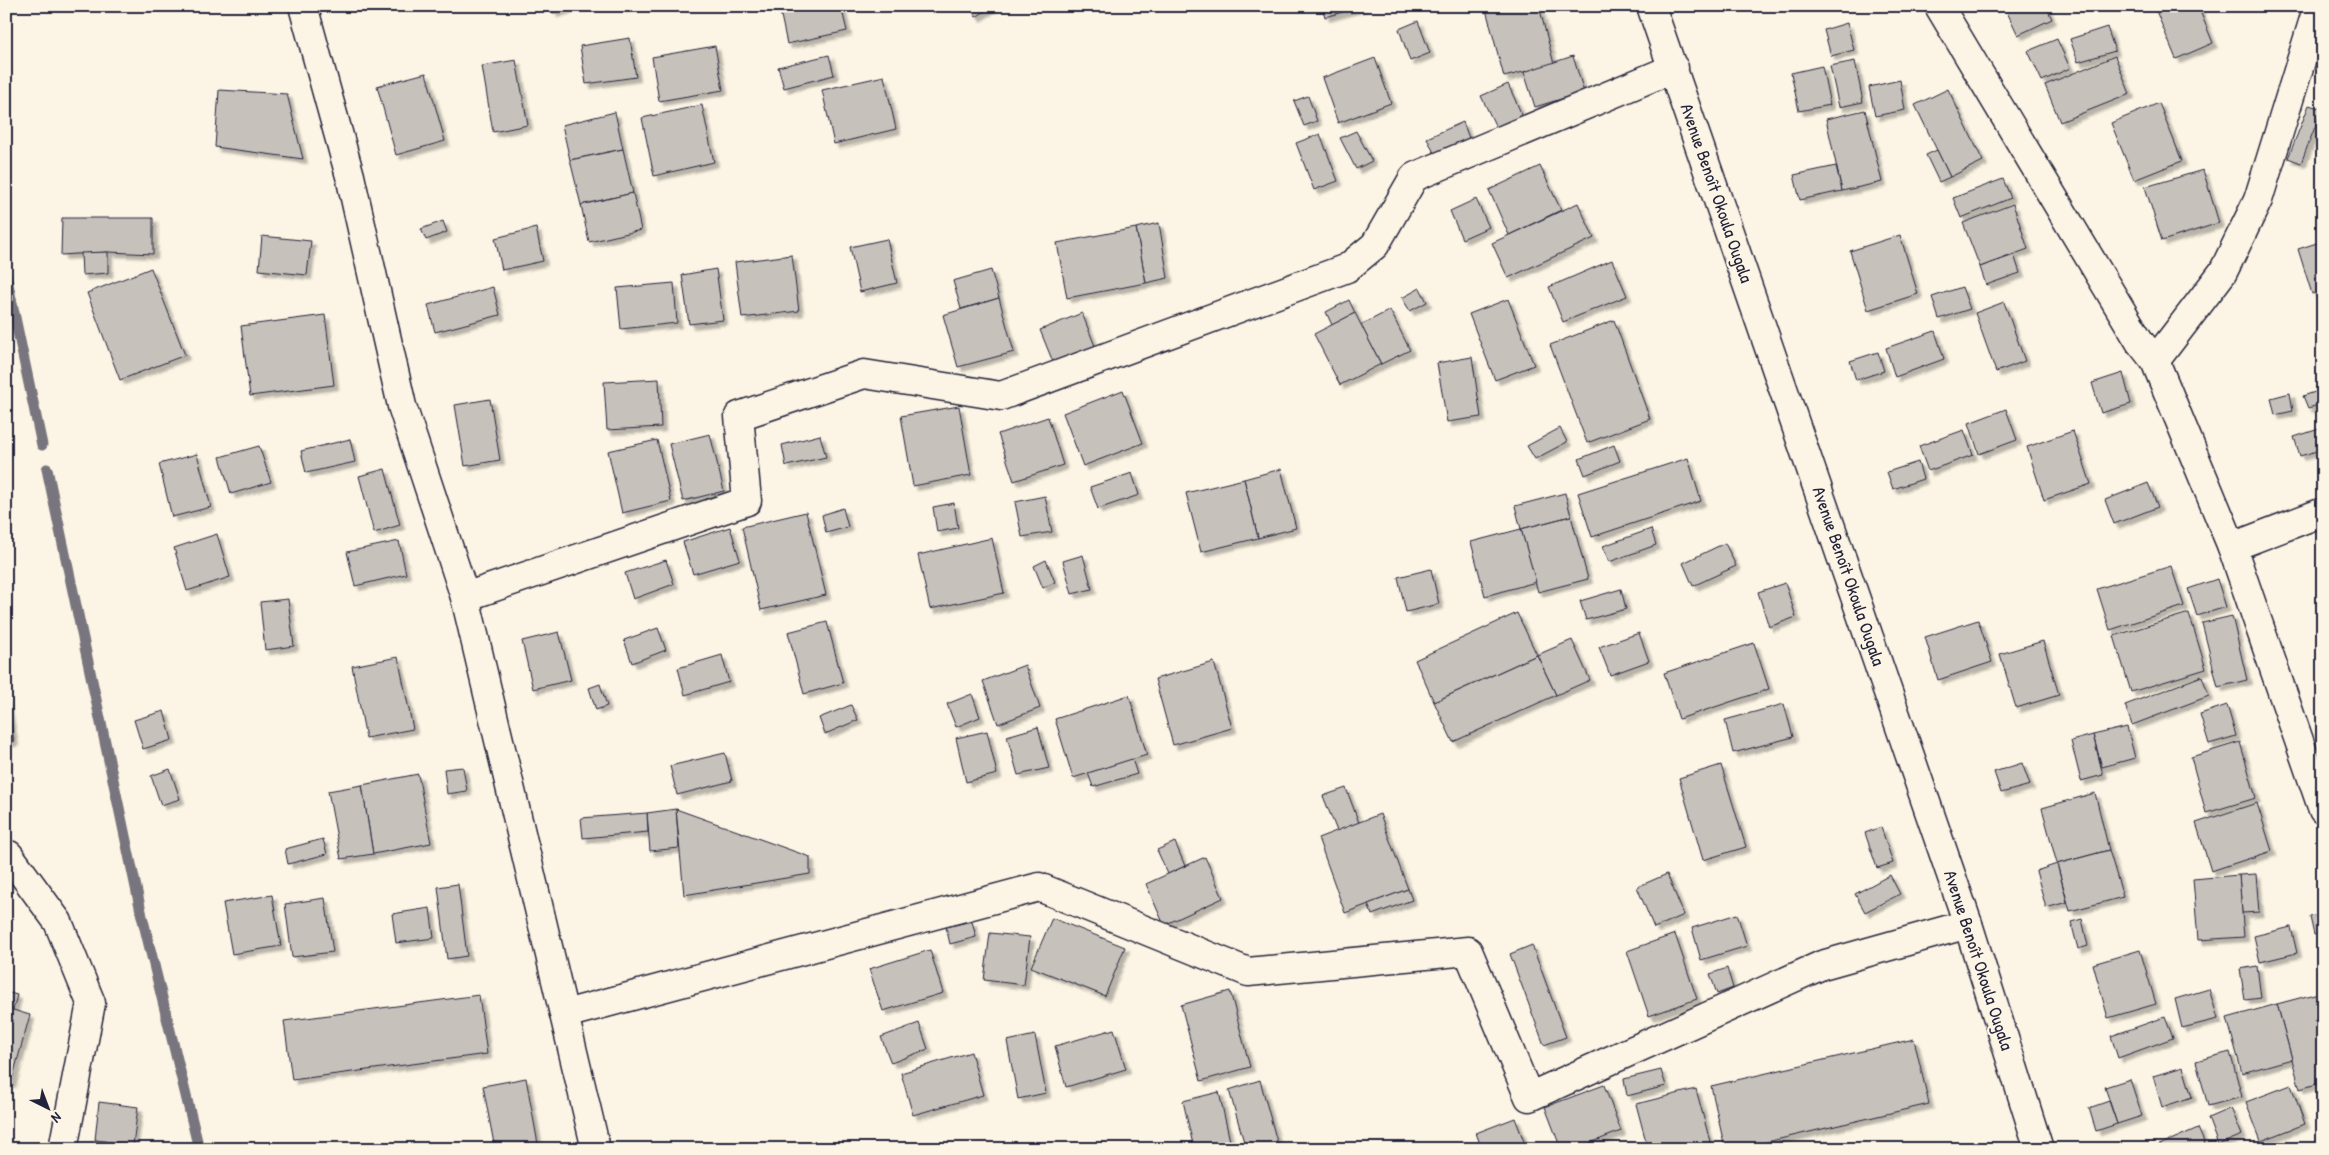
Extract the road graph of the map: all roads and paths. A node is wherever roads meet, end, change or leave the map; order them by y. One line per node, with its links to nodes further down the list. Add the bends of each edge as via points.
1 (302, 6): 9 (street, via 350,176 402,406)
2 (1652, 6): 5 (street, Avenue Benoît Okoula Ougala)
3 (1939, 6): 6 (street, via 2140,342)
4 (2318, 6): 6 (street, via 2258,200 2223,272)
5 (1674, 68): 9 (street, via 1414,177 1376,245 1347,268 1058,376 1002,396 864,374 738,416 747,501); 13 (street, Avenue Benoît Okoula Ougala)
6 (2155, 361): 8 (street)
7 (2323, 512): 8 (street)
8 (2232, 548): 10 (street)
9 (465, 597): 14 (street)
10 (2312, 746): 11 (street)
11 (2323, 810)
12 (6, 854): 15 (street, via 58,922 91,1003)
13 (1968, 924): 14 (street, via 1822,965 1530,1097 1468,951 1248,972 1039,887); 17 (street, Avenue Benoît Okoula Ougala)
14 (564, 1014): 16 (street)
15 (63, 1149)
16 (596, 1149)
17 (2039, 1149)

